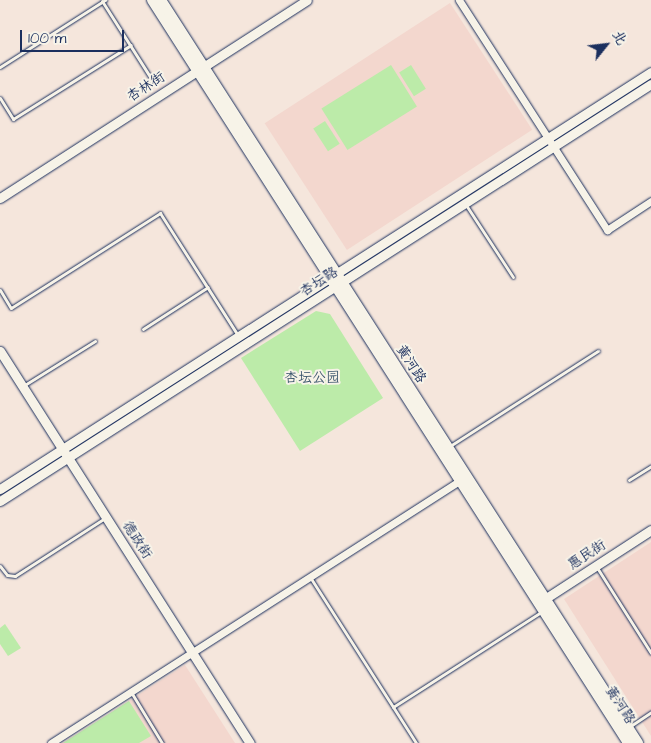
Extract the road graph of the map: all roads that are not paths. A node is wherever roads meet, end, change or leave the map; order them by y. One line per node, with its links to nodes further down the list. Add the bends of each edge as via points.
1 (103, 0): 6 (lane); 7 (lane)
2 (152, 0): 8 (main road, 黄河路)
3 (161, 0): 8 (main road, 黄河路)
4 (307, 0): 8 (street, 杏林街)
5 (459, 0): 13 (street)
6 (131, 45): 10 (lane); 12 (lane, via 13,119)
7 (0, 67)
8 (200, 68): 15 (street, 杏林街); 19 (main road, 黄河路)
9 (651, 72): 13 (street, 杏坛路)
10 (154, 83)
11 (651, 84): 14 (street, 杏坛路)
12 (0, 98)
13 (548, 138): 14 (street); 19 (street, 杏坛路)
14 (554, 147): 16 (street, via 607,230); 17 (street, 杏坛路)
15 (0, 198)
16 (651, 201)
17 (466, 204): 18 (lane); 19 (street, 杏坛路)
18 (513, 277)
19 (336, 281): 23 (street, 杏坛路); 25 (street, 杏坛路); 29 (main road, 黄河路); 33 (main road, 黄河路)
20 (208, 287): 21 (lane, via 160,212 11,308); 22 (lane); 23 (lane)
21 (0, 290)
22 (143, 329)
23 (239, 337): 25 (lane); 30 (street, 杏坛路)
24 (95, 341): 28 (lane)
25 (244, 345): 31 (street, 杏坛路)
26 (0, 351): 28 (street, 德政街)
27 (598, 351): 29 (lane)
28 (23, 387): 30 (street, 德政街)
29 (448, 447): 42 (main road, 黄河路)
30 (62, 449): 31 (street, 德政街); 35 (street, 杏坛路)
31 (68, 458): 36 (street, 杏坛路); 37 (street, 德政街)
32 (651, 466): 34 (lane)
33 (460, 480): 41 (street); 42 (main road, 黄河路)
34 (629, 480)
35 (0, 489)
36 (0, 501)
37 (106, 517): 39 (lane, via 15,576 7,576); 43 (street, 德政街)
38 (651, 530): 40 (street, 惠民街)
39 (0, 566)
40 (596, 566): 42 (street, 惠民街); 44 (lane)
41 (310, 577): 43 (street); 46 (lane)
42 (542, 604): 46 (lane); 48 (main road, 黄河路); 53 (main road, 黄河路)
43 (192, 652): 45 (street); 51 (street, 德政街)
44 (651, 653)
45 (131, 692): 49 (street); 50 (lane)
46 (393, 707): 52 (lane)
47 (651, 712): 48 (lane)
48 (628, 727): 54 (main road, 黄河路)
49 (51, 743)
50 (162, 743)
51 (250, 743)
52 (416, 743)
53 (628, 743)
54 (638, 743)

